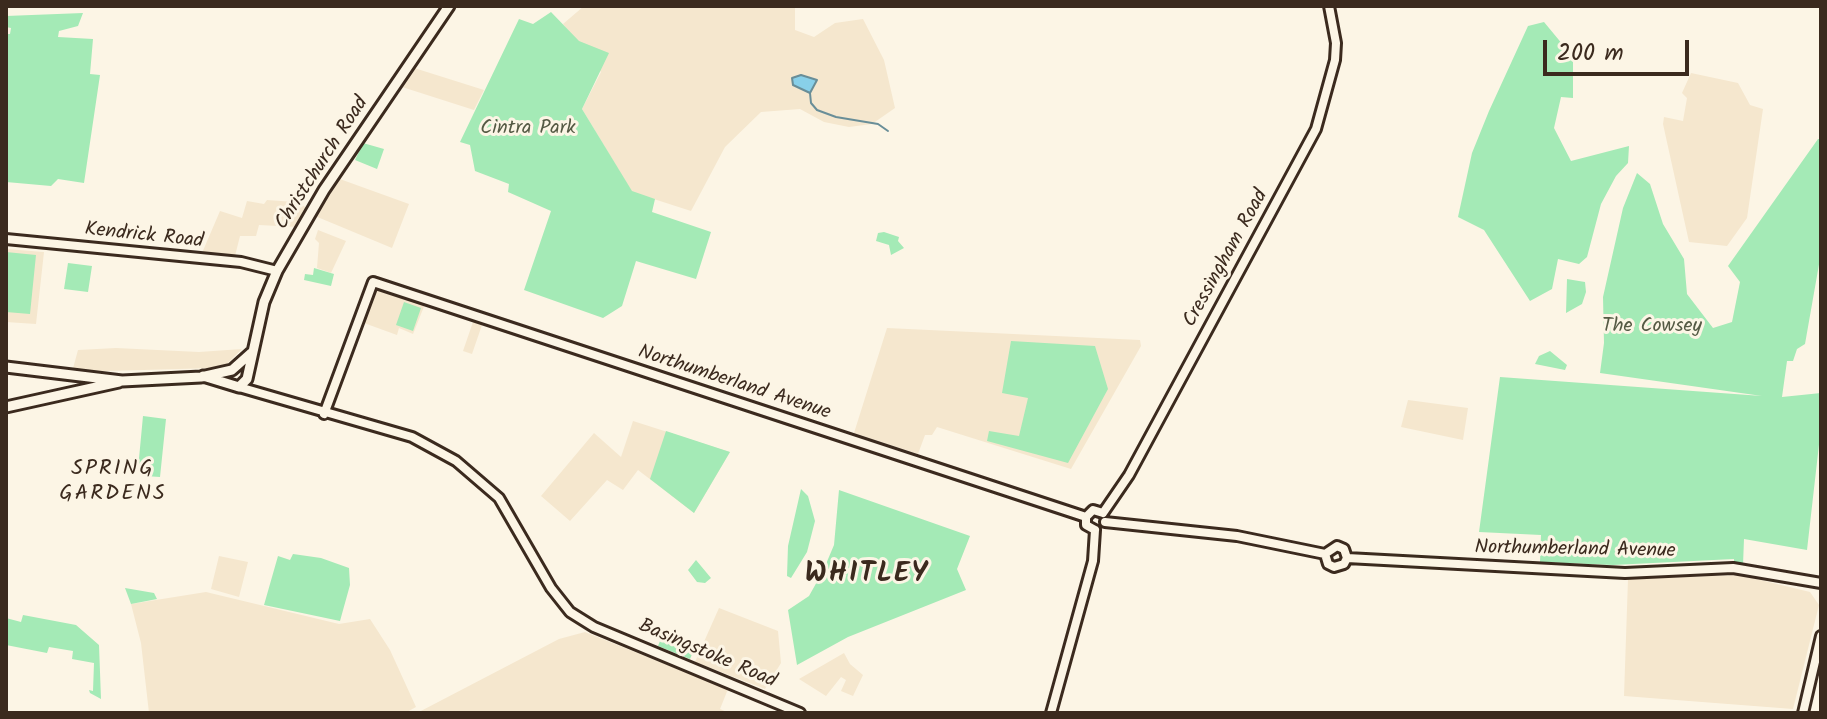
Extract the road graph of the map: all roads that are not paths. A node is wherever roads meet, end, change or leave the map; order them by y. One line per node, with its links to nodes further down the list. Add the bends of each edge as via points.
1 (449, 6): 4 (main road, Christchurch Road, via 331,180)
2 (1329, 6): 14 (street, Cressingham Road, via 1335,60 1316,129)
3 (6, 239): 4 (street, Kendrick Road, via 241,262)
4 (277, 271): 5 (main road, Christchurch Road)
5 (251, 353): 7 (main road); 10 (main road, Christchurch Road)
6 (6, 367): 9 (main road)
7 (234, 369): 8 (main road); 10 (main road); 10 (main road)
8 (203, 376): 9 (main road); 10 (main road)
9 (122, 381): 11 (main road)
10 (241, 381): 12 (street, Basingstoke Road)
11 (6, 407)
12 (324, 414): 13 (street, Northumberland Avenue, via 373,282); 19 (street, Basingstoke Road, via 412,437 470,471 493,490)
13 (1086, 517): 14 (street, via 1093,510); 15 (street, via 1086,525)
14 (1104, 517): 15 (street, Cressingham Road); 16 (street)
15 (1095, 530): 24 (street, via 1093,561)
16 (1325, 554): 17 (street, via 1337,546); 17 (street, via 1334,567)
17 (1347, 558): 18 (street, Northumberland Avenue, via 1625,573 1733,568)
18 (1821, 588)
19 (564, 604): 20 (street, Basingstoke Road); 20 (street, Basingstoke Road)
20 (601, 628): 23 (street, Basingstoke Road)
21 (1821, 629): 22 (street)
22 (1820, 638): 25 (street)
23 (800, 713)
24 (1051, 713)
25 (1803, 713)

